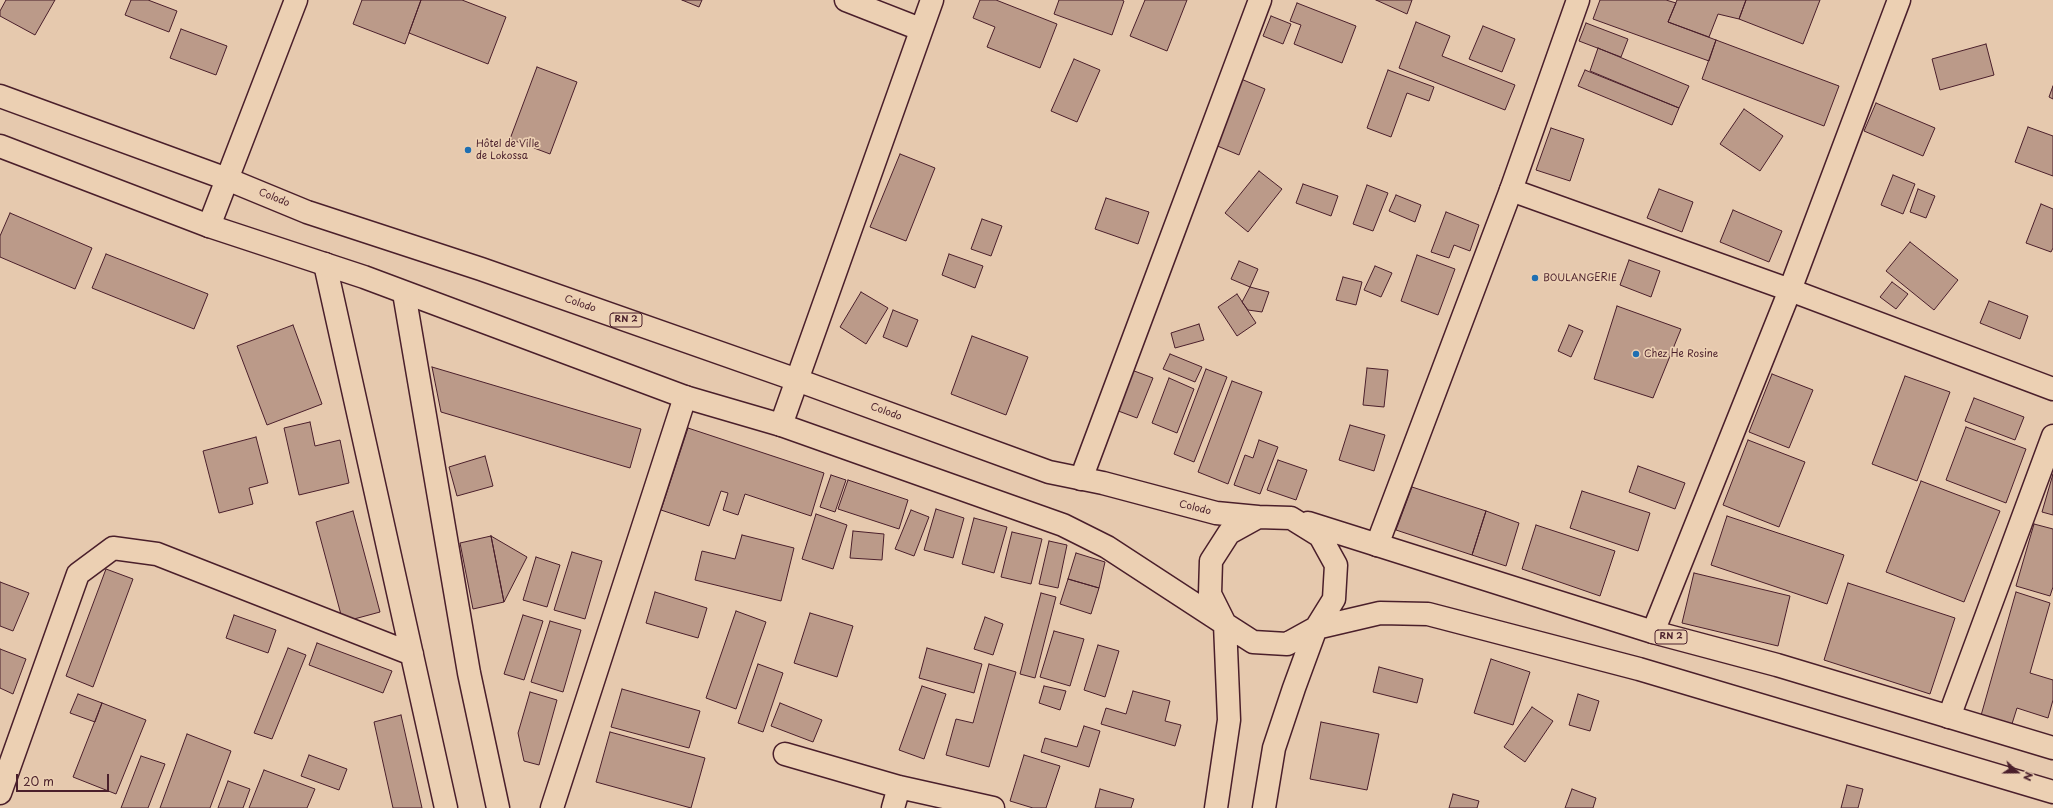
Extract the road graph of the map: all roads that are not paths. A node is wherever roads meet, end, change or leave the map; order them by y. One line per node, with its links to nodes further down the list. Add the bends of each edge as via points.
1 (296, 0): 10 (main road)
2 (846, 0): 7 (main road)
3 (932, 0): 7 (main road)
4 (1260, 0): 21 (main road)
5 (1578, 0): 11 (main road)
6 (1899, 0): 14 (main road)
7 (920, 29): 16 (main road)
8 (0, 96): 10 (main road, Colodo / RN 2)
9 (0, 146): 12 (main road)
10 (227, 179): 12 (main road); 16 (main road, Colodo / RN 2, via 308,212 488,271)
11 (1511, 190): 14 (main road); 24 (main road)
12 (209, 226): 13 (main road)
13 (325, 264): 15 (main road); 28 (main road)
14 (1790, 290): 17 (main road); 27 (main road)
15 (404, 294): 18 (main road); 36 (main road, via 469,673)
16 (797, 380): 19 (main road); 21 (main road, Colodo / RN 2, via 1050,472)
17 (2053, 389)
18 (685, 397): 19 (main road); 37 (main road)
19 (781, 425): 25 (main road, via 1063,525 1107,547)
20 (2053, 436): 29 (main road)
21 (1081, 479): 22 (main road, Colodo / RN 2, via 1216,513)
22 (1258, 517): 23 (main road); 25 (main road, via 1229,533 1211,561 1210,594)
23 (1292, 518): 24 (main road, RN 2); 26 (main road, via 1320,536 1336,565 1334,599)
24 (1378, 545): 27 (main road, RN 2)
25 (1225, 624): 26 (main road, via 1253,642 1287,644); 40 (main road, via 1230,720)
26 (1316, 628): 33 (main road, via 1380,613 1428,614 1639,669); 41 (main road, via 1274,748)
27 (1654, 632): 29 (main road, RN 2, via 1778,665)
28 (412, 654): 34 (main road, via 156,554 113,548 78,574); 35 (main road)
29 (1949, 717): 30 (main road, RN 2)
30 (2053, 748)
31 (785, 754): 32 (main road)
32 (899, 787): 38 (main road); 39 (main road)
33 (2053, 792)
34 (0, 793)
35 (446, 808)
36 (498, 808)
37 (552, 808)
38 (893, 808)
39 (993, 808)
40 (1216, 808)
41 (1264, 808)

